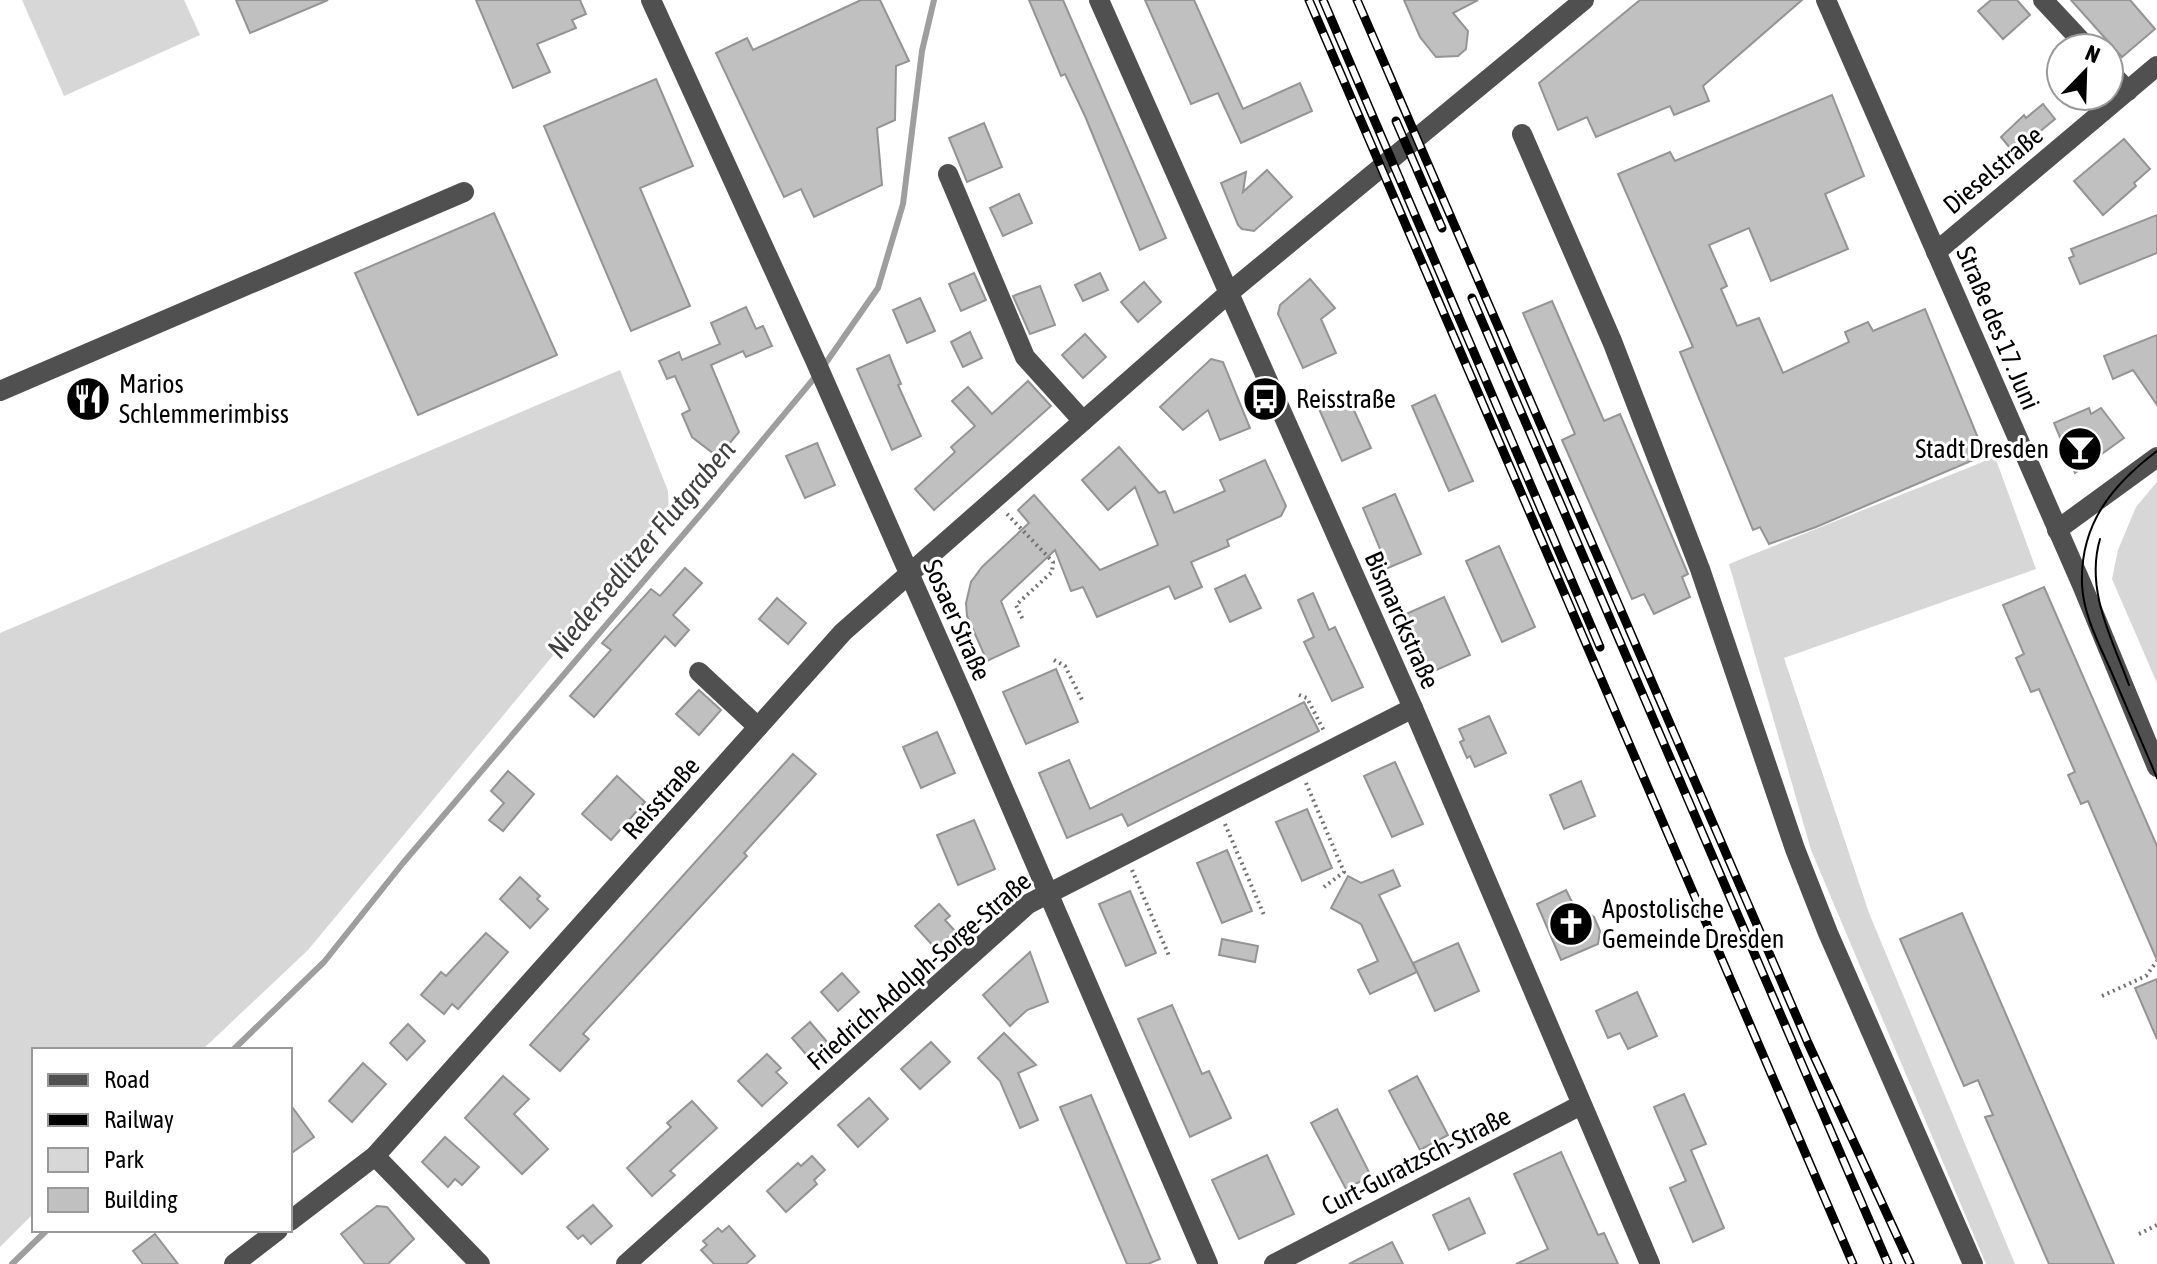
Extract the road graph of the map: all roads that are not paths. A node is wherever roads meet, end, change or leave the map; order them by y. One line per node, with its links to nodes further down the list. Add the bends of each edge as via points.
1 (651, 0): 19 (street, Sosaer Straße)
2 (1099, 0): 14 (street, Bismarckstraße)
3 (1584, 0): 14 (street, Reisstraße)
4 (1826, 0): 13 (street, Straße des 17. Juni)
5 (2043, 0): 6 (street)
6 (2073, 32)
7 (2155, 76): 9 (street, Dieselstraße)
8 (2125, 88): 9 (street)
9 (2128, 91): 13 (street, Dieselstraße)
10 (1522, 134): 35 (street, via 1612,341 1695,555 1817,905)
11 (948, 174): 16 (street, via 1025,357)
12 (464, 192): 15 (street)
13 (1936, 252): 18 (street, Straße des 17. Juni)
14 (1230, 292): 16 (street, Reisstraße); 21 (street, Bismarckstraße)
15 (0, 391)
16 (1083, 421): 19 (street, Reisstraße)
17 (2157, 457): 18 (street)
18 (2057, 530): 23 (street, Straße des 17. Juni)
19 (908, 574): 22 (street, Reisstraße, via 843,632); 24 (street, Sosaer Straße)
20 (699, 672): 22 (street)
21 (1413, 708): 24 (street, Friedrich-Adolph-Sorge-Straße); 25 (street, Bismarckstraße)
22 (758, 727): 26 (street, Reisstraße)
23 (2157, 767)
24 (1048, 893): 31 (street, Friedrich-Adolph-Sorge-Straße, via 1028,904); 32 (street, Sosaer Straße)
25 (1581, 1105): 33 (street, Curt-Guratzsch-Straße); 34 (street, Bismarckstraße)
26 (375, 1156): 27 (street, Reisstraße); 30 (street)
27 (292, 1219)
28 (275, 1232): 29 (street)
29 (234, 1264)
30 (480, 1264)
31 (626, 1264)
32 (1208, 1264)
33 (1274, 1264)
34 (1650, 1264)
35 (1973, 1264)

